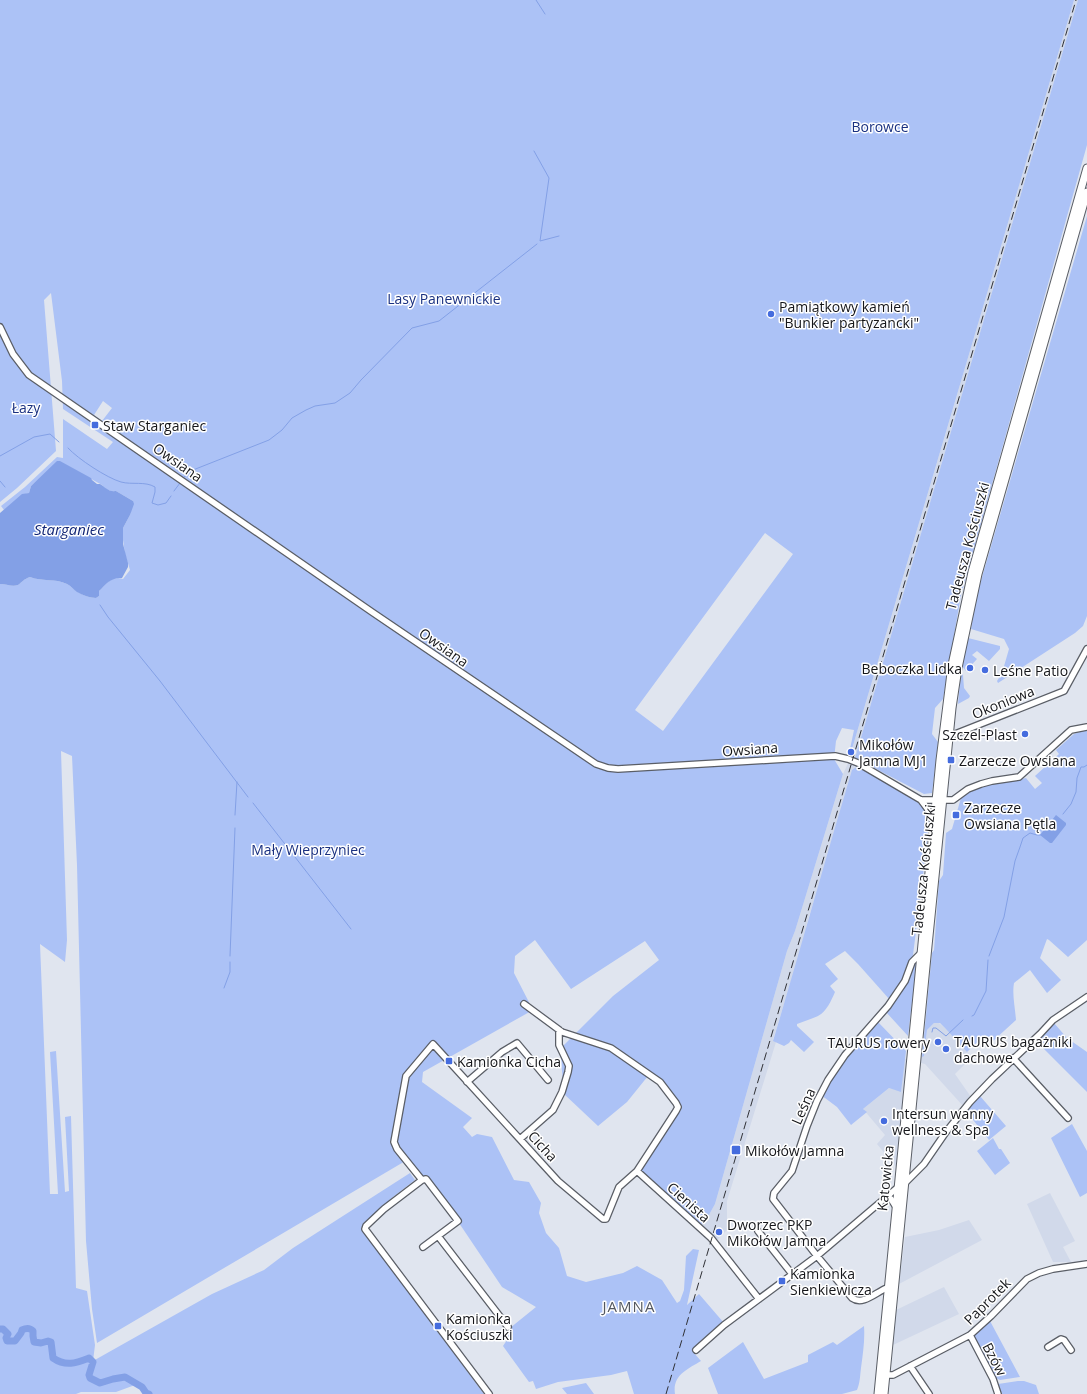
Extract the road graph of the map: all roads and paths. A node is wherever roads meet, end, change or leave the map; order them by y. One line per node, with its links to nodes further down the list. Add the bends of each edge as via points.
1 (1087, 168): 8 (main road, Tadeusza Kościuszki, via 967,592 952,665 940,754)
2 (1087, 192): 6 (main road, Tadeusza Kościuszki, via 978,574 958,668)
3 (0, 327): 7 (street, Owsiana, via 13,354 29,375 596,764 618,769 835,756 858,763)
4 (1087, 648): 6 (street, Okoniowa, via 1064,691)
5 (1087, 727): 8 (street, via 1071,730 1019,777 981,784 968,788 953,800)
6 (950, 736): 8 (main road, Tadeusza Kościuszki)
7 (921, 800): 8 (street); 9 (street)
8 (940, 800): 9 (main road, Tadeusza Kościuszki); 10 (main road, Tadeusza Kościuszki)
9 (934, 825): 10 (main road, Tadeusza Kościuszki)
10 (925, 943): 11 (main road, Katowicka); 20 (main road, Katowicka)
11 (921, 953): 25 (main road, Katowicka); 31 (street, Leśna, via 912,962 905,981 888,1006 845,1055 828,1080 807,1126 792,1171 774,1193 773,1197)
12 (1087, 997): 15 (street, via 1053,1020)
13 (524, 1004): 14 (street)
14 (559, 1030): 19 (street, via 559,1045 569,1066 562,1092 553,1110); 21 (street, via 611,1048 660,1082 676,1103 676,1111)
15 (1013, 1058): 18 (street); 22 (street, via 970,1102)
16 (548, 1080): 17 (street, via 517,1043 502,1052)
17 (468, 1082): 19 (street, Cicha); 23 (street, Cicha, via 433,1044 406,1076 394,1142)
18 (1068, 1118)
19 (520, 1139): 21 (street, Cicha, via 558,1181 603,1219 606,1219 620,1187)
20 (907, 1161): 22 (street, via 910,1171); 24 (main road, Katowicka)
21 (637, 1171): 35 (street, Cienista, via 712,1238)
22 (918, 1171): 24 (street)
23 (422, 1180): 29 (street, via 426,1179 458,1221); 43 (street, via 384,1210 365,1229)
24 (905, 1183): 42 (main road, Katowicka)
25 (898, 1188): 26 (street); 27 (main road, Katowicka)
26 (883, 1200): 27 (street, via 891,1199); 31 (street)
27 (896, 1207): 34 (main road, Katowicka)
28 (758, 1231): 33 (street)
29 (438, 1236): 30 (street); 36 (street)
30 (424, 1247)
31 (817, 1256): 33 (street); 34 (street, Leśna, via 856,1301 863,1301)
32 (1087, 1264): 37 (street, Paprotek, via 1047,1270 1027,1279)
33 (792, 1274): 35 (street)
34 (887, 1288): 44 (main road, Katowicka)
35 (759, 1299): 39 (street)
36 (508, 1327)
37 (970, 1335): 41 (street, Paprotek); 47 (street, Bzów)
38 (1048, 1347): 40 (street, via 1061,1339)
39 (696, 1350)
40 (1071, 1350)
41 (910, 1366): 42 (street, Paprotek, via 893,1375); 46 (street)
42 (885, 1375): 45 (main road, Katowicka)
43 (489, 1394)
44 (878, 1394)
45 (884, 1394)
46 (928, 1394)
47 (998, 1394)

